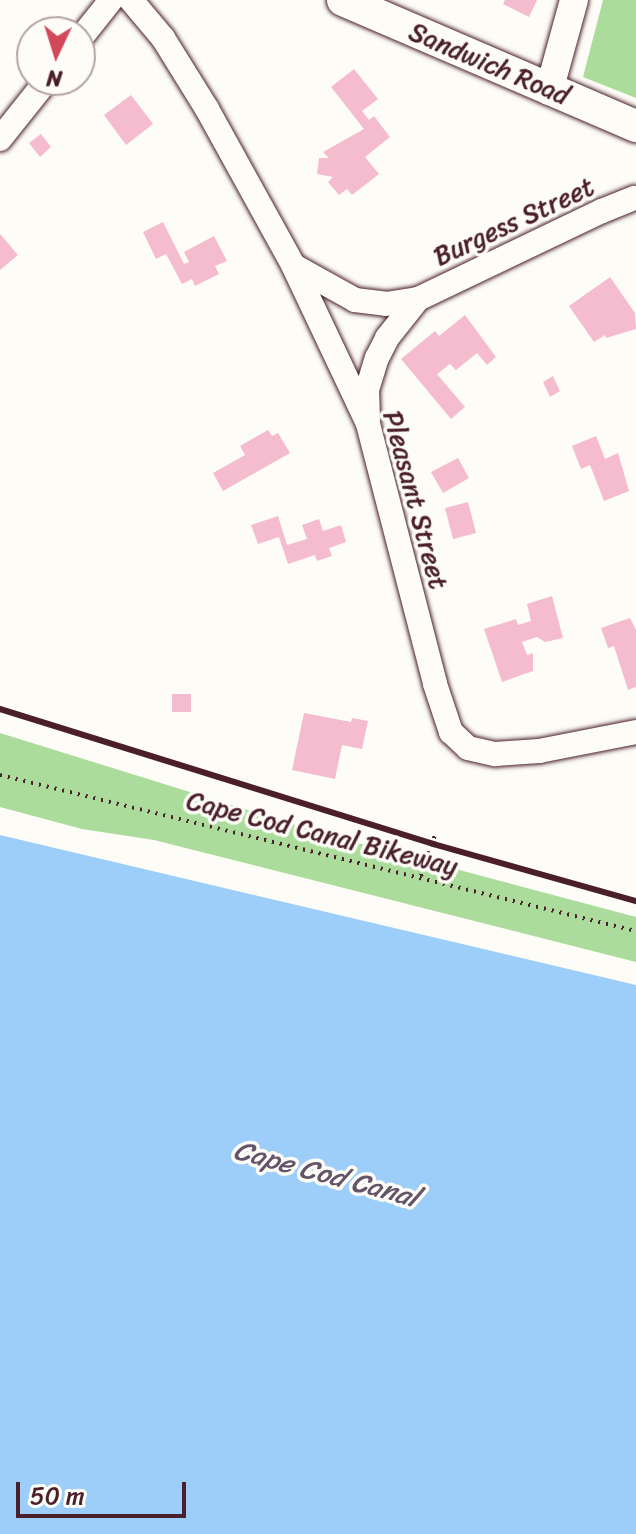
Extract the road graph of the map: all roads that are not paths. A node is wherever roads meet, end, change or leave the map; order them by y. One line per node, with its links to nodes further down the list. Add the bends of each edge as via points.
1 (111, 0): 5 (street)
2 (131, 0): 11 (street, Pleasant Street, via 163,38 207,109)
3 (343, 0): 6 (main road, Sandwich Road)
4 (574, 0): 6 (street)
5 (96, 19)
6 (549, 91): 8 (main road, Sandwich Road)
7 (34, 96): 9 (street)
8 (636, 126)
9 (0, 139)
10 (636, 199): 12 (street, Burgess Street)
11 (293, 265): 12 (street, Burgess Street, via 355,300 386,304); 13 (street, Pleasant Street)
12 (418, 299): 13 (street, Burgess Street, via 377,358 367,390)
13 (368, 424): 14 (street, Pleasant Street, via 451,732 468,748 495,754)
14 (636, 732)

